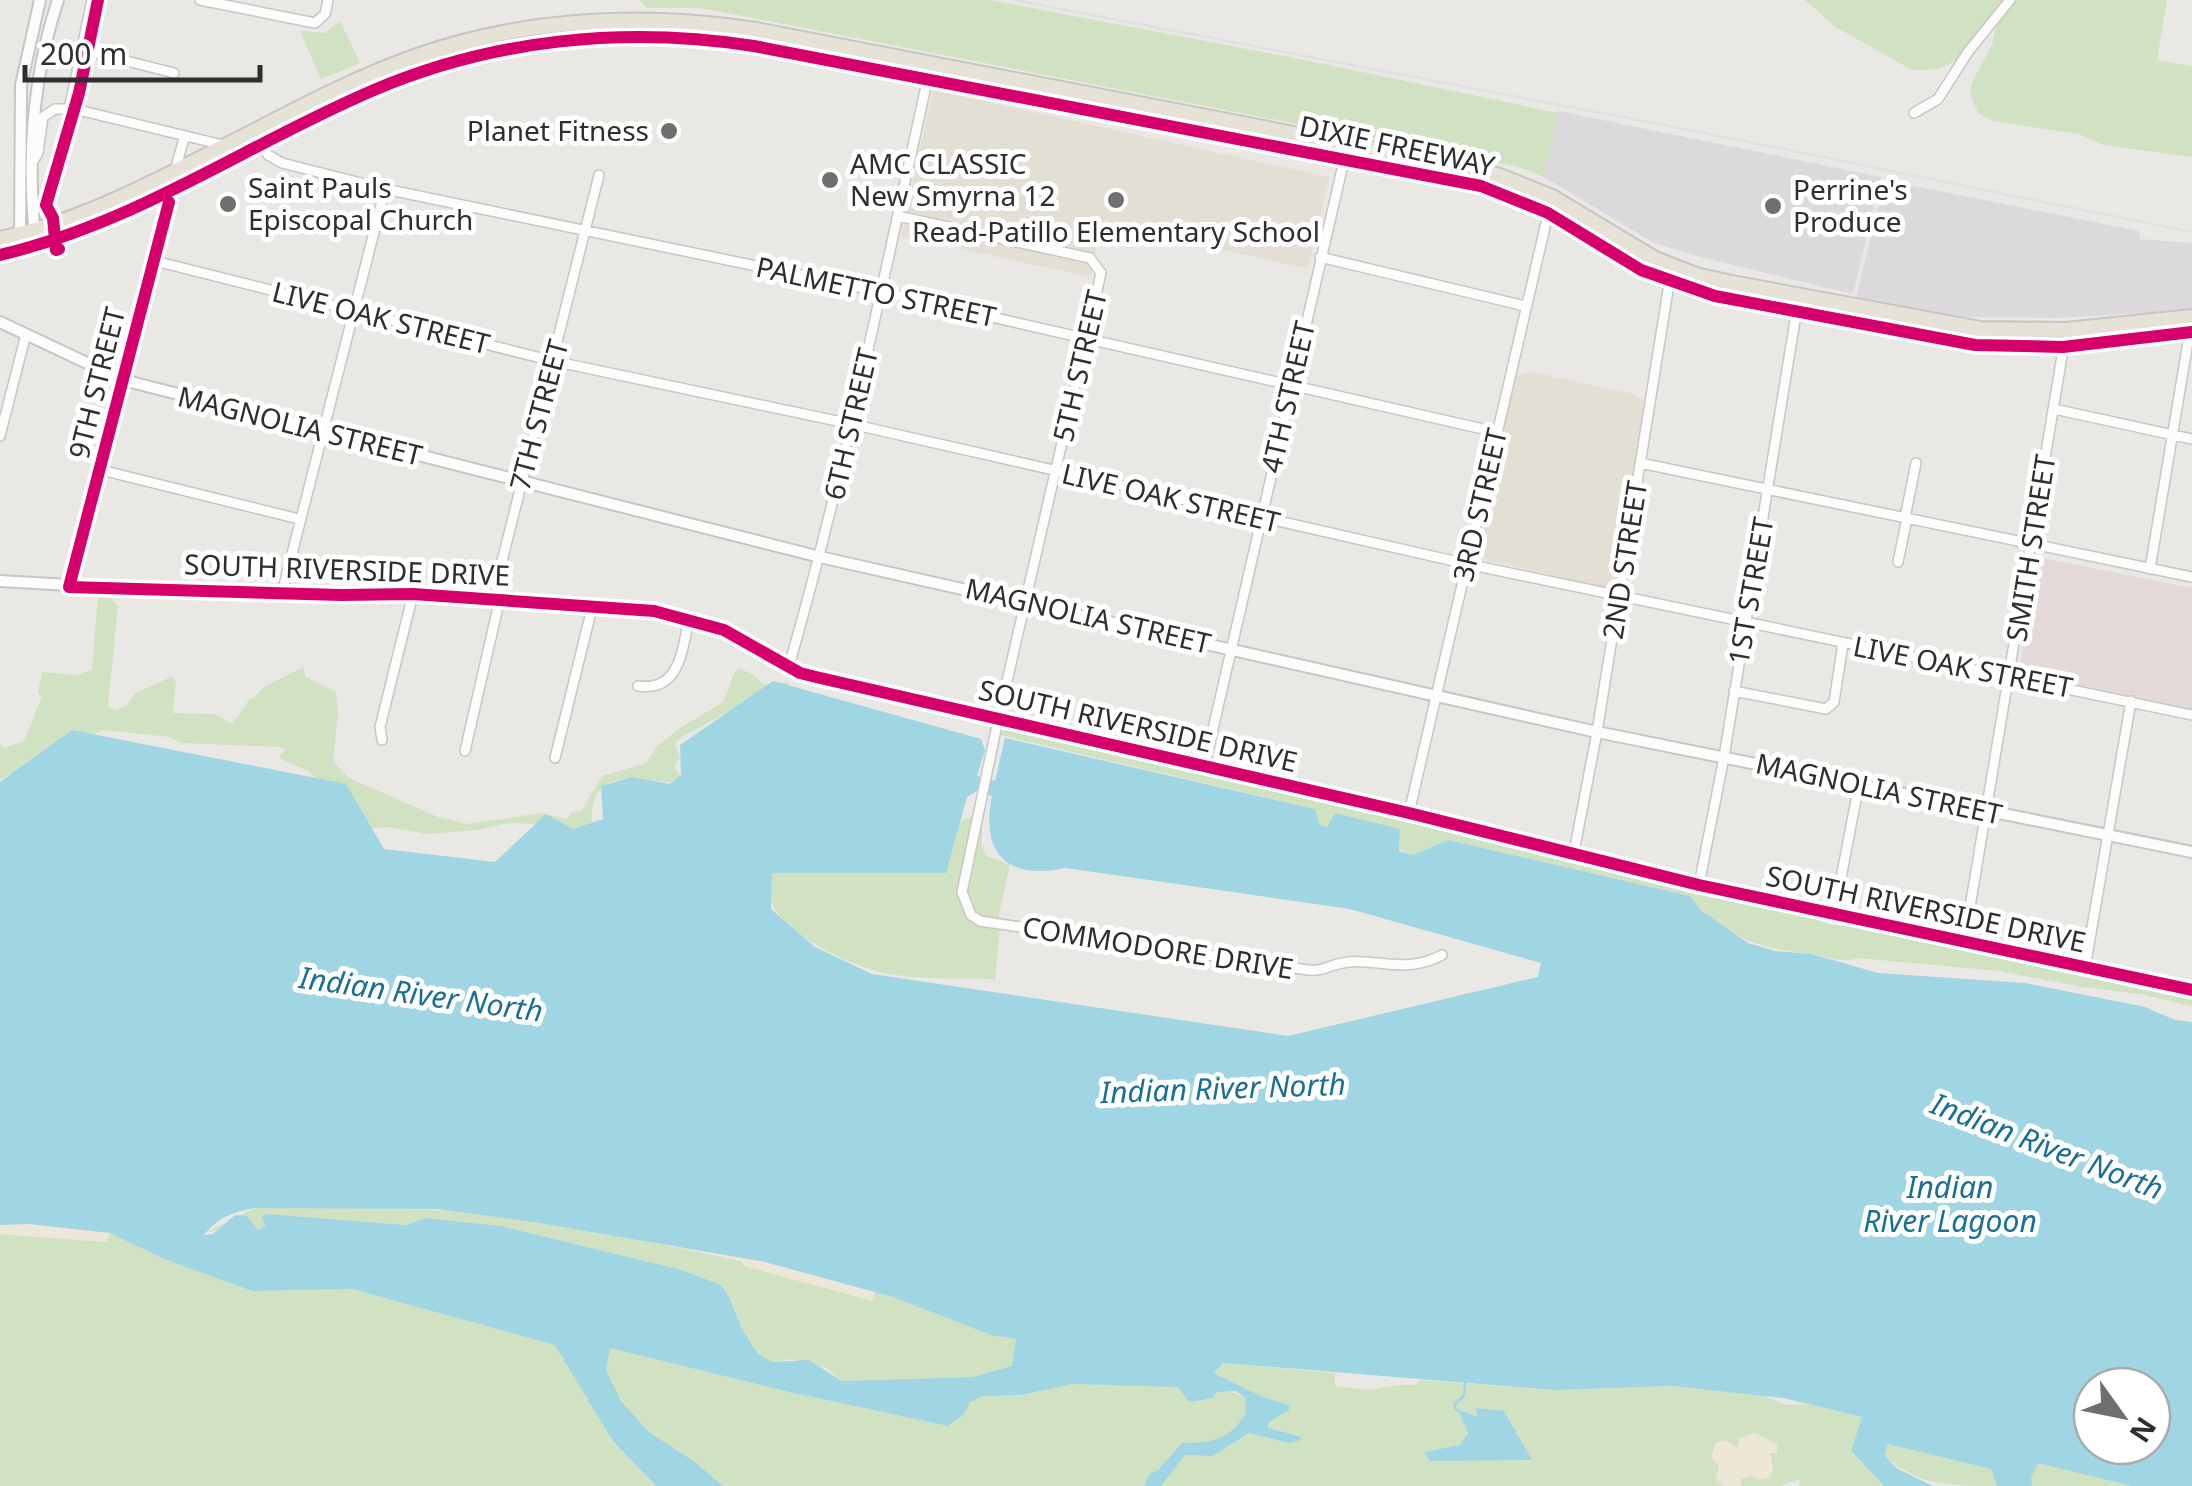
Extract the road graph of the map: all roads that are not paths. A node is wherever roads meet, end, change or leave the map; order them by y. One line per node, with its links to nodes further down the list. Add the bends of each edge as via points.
1 (40, 0): 33 (street, via 22,84)
2 (58, 0): 24 (street, via 36,95)
3 (92, 0): 9 (street)
4 (200, 0): 5 (street, via 315,23)
5 (328, 0)
6 (2010, 0): 16 (street, via 1938,99)
7 (636, 28): 8 (main road, via 552,25); 11 (main road); 13 (main road, DIXIE FREEWAY, via 784,43)
8 (472, 40): 10 (main road); 11 (street)
9 (83, 50): 14 (street); 15 (street)
10 (419, 56): 12 (street); 17 (main road)
11 (477, 56): 12 (main road)
12 (424, 71): 21 (main road)
13 (929, 71): 22 (main road, DIXIE FREEWAY); 30 (street, 6TH STREET)
14 (174, 72)
15 (70, 110): 19 (street); 24 (street, via 45,114)
16 (1914, 113)
17 (283, 116): 18 (main road); 21 (main road)
18 (254, 131): 20 (main road); 23 (main road)
19 (184, 138): 20 (street); 25 (street)
20 (226, 145): 25 (main road)
21 (262, 145): 23 (main road); 27 (street, PALMETTO STREET, via 282,163)
22 (1346, 152): 29 (main road, DIXIE FREEWAY, via 1484,172); 35 (street, 4TH STREET)
23 (238, 158): 28 (main road)
24 (32, 163): 33 (street)
25 (176, 171): 33 (main road)
26 (600, 174): 31 (street, 7TH STREET)
27 (385, 189): 31 (street, PALMETTO STREET); 42 (street)
28 (172, 191): 33 (main road, via 94,228); 36 (street, 9TH STREET)
29 (1550, 205): 37 (main road, DIXIE FREEWAY); 38 (main road, DIXIE FREEWAY, via 1626,262); 41 (street, 3RD STREET)
30 (898, 216): 39 (street, 6TH STREET); 49 (street, 5TH STREET, via 1090,258 1101,273)
31 (586, 232): 39 (street, PALMETTO STREET); 51 (street, 7TH STREET)
32 (0, 239): 33 (main road)
33 (28, 241): 34 (main road)
34 (0, 256)
35 (1320, 256): 41 (street); 53 (street, 4TH STREET)
36 (155, 261): 42 (street, LIVE OAK STREET); 52 (street, 9TH STREET)
37 (1672, 266): 38 (street, 2ND STREET); 40 (main road, DIXIE FREEWAY)
38 (1669, 283): 43 (main road, DIXIE FREEWAY); 61 (street, 2ND STREET)
39 (882, 292): 49 (street, PALMETTO STREET); 55 (street, 6TH STREET)
40 (1800, 296): 43 (street, 1ST STREET); 47 (main road, DIXIE FREEWAY)
41 (1525, 306): 56 (street, 3RD STREET)
42 (355, 312): 51 (street, LIVE OAK STREET); 57 (street)
43 (1797, 312): 47 (main road, DIXIE FREEWAY); 66 (street, 1ST STREET)
44 (0, 322): 48 (street, MAGNOLIA STREET)
45 (2191, 325): 46 (main road, DIXIE FREEWAY); 50 (main road, DIXIE FREEWAY); 58 (street)
46 (2066, 330): 47 (main road, DIXIE FREEWAY); 50 (street, SMITH STREET)
47 (1938, 331): 50 (main road, DIXIE FREEWAY, via 2011,348)
48 (26, 334): 52 (street, MAGNOLIA STREET); 59 (street)
49 (1086, 339): 53 (street, PALMETTO STREET); 64 (street, 5TH STREET)
50 (2063, 346): 54 (street, SMITH STREET)
51 (553, 361): 55 (street, LIVE OAK STREET); 65 (street, 7TH STREET)
52 (124, 380): 57 (street, MAGNOLIA STREET); 63 (street, 9TH STREET)
53 (1290, 387): 56 (street, PALMETTO STREET); 67 (street, 4TH STREET)
54 (2054, 409): 58 (street); 70 (street, SMITH STREET)
55 (851, 424): 64 (street, LIVE OAK STREET); 71 (street, 6TH STREET)
56 (1496, 432): 73 (street, 3RD STREET)
57 (322, 433): 65 (street, MAGNOLIA STREET); 69 (street)
58 (2174, 435): 60 (street); 74 (street)
59 (0, 436)
60 (2192, 439)
61 (1640, 463): 66 (street); 80 (street, 2ND STREET)
62 (1916, 463): 68 (street)
63 (101, 470): 69 (street); 77 (street, 9TH STREET)
64 (1056, 472): 67 (street, LIVE OAK STREET); 82 (street, 5TH STREET)
65 (521, 482): 71 (street, MAGNOLIA STREET); 81 (street, 7TH STREET)
66 (1768, 490): 68 (street); 85 (street, 1ST STREET)
67 (1260, 517): 73 (street, LIVE OAK STREET); 87 (street, 4TH STREET)
68 (1906, 518): 70 (street); 72 (street)
69 (299, 519): 78 (street)
70 (2031, 544): 74 (street); 89 (street, SMITH STREET)
71 (820, 557): 82 (street, MAGNOLIA STREET); 88 (street, 6TH STREET)
72 (1898, 562)
73 (1466, 564): 80 (street, LIVE OAK STREET); 92 (street, 3RD STREET)
74 (2150, 569): 75 (street)
75 (2192, 576)
76 (0, 581): 77 (street, SOUTH RIVERSIDE DRIVE)
77 (69, 587): 78 (street, SOUTH RIVERSIDE DRIVE)
78 (282, 593): 79 (street, SOUTH RIVERSIDE DRIVE)
79 (412, 594): 81 (street, SOUTH RIVERSIDE DRIVE); 97 (street)
80 (1620, 596): 85 (street, LIVE OAK STREET); 96 (street, 2ND STREET)
81 (495, 598): 83 (street, SOUTH RIVERSIDE DRIVE); 98 (street, 7TH STREET)
82 (1026, 602): 87 (street, MAGNOLIA STREET); 95 (street, 5TH STREET)
83 (593, 604): 84 (street, SOUTH RIVERSIDE DRIVE); 100 (street)
84 (689, 619): 88 (street, SOUTH RIVERSIDE DRIVE, via 746,640); 90 (street, via 673,676 650,688)
85 (1744, 623): 86 (street, LIVE OAK STREET); 91 (street, 1ST STREET)
86 (1843, 643): 89 (street, LIVE OAK STREET); 91 (street, via 1834,702 1826,709)
87 (1232, 649): 92 (street, MAGNOLIA STREET); 101 (street, 4TH STREET)
88 (789, 666): 95 (street, SOUTH RIVERSIDE DRIVE)
89 (2010, 677): 93 (street, LIVE OAK STREET); 103 (street, SMITH STREET)
90 (638, 686)
91 (1734, 692): 99 (street, 1ST STREET)
92 (1436, 696): 96 (street, MAGNOLIA STREET); 104 (street, 3RD STREET)
93 (2132, 701): 94 (street, LIVE OAK STREET); 105 (street)
94 (2192, 714)
95 (998, 720): 101 (street, SOUTH RIVERSIDE DRIVE); 108 (street, 5TH STREET)
96 (1597, 732): 99 (street, MAGNOLIA STREET); 106 (street, 2ND STREET)
97 (382, 740)
98 (465, 751)
99 (1724, 757): 102 (street, MAGNOLIA STREET); 109 (street, 1ST STREET)
100 (555, 758)
101 (1204, 768): 104 (street, SOUTH RIVERSIDE DRIVE)
102 (1858, 784): 103 (street, MAGNOLIA STREET); 110 (street)
103 (1987, 810): 105 (street, MAGNOLIA STREET); 111 (street, SMITH STREET)
104 (1409, 813): 106 (street, SOUTH RIVERSIDE DRIVE)
105 (2106, 836): 107 (street, MAGNOLIA STREET); 113 (street)
106 (1574, 852): 109 (street, SOUTH RIVERSIDE DRIVE)
107 (2192, 852)
108 (965, 879): 112 (street, COMMODORE DRIVE, via 964,903 980,921 1308,970 1423,965)
109 (1700, 886): 110 (street, SOUTH RIVERSIDE DRIVE)
110 (1834, 915): 111 (street, SOUTH RIVERSIDE DRIVE)
111 (1964, 943): 113 (street, SOUTH RIVERSIDE DRIVE)
112 (1442, 955)
113 (2084, 968): 114 (street, SOUTH RIVERSIDE DRIVE)
114 (2192, 990)

